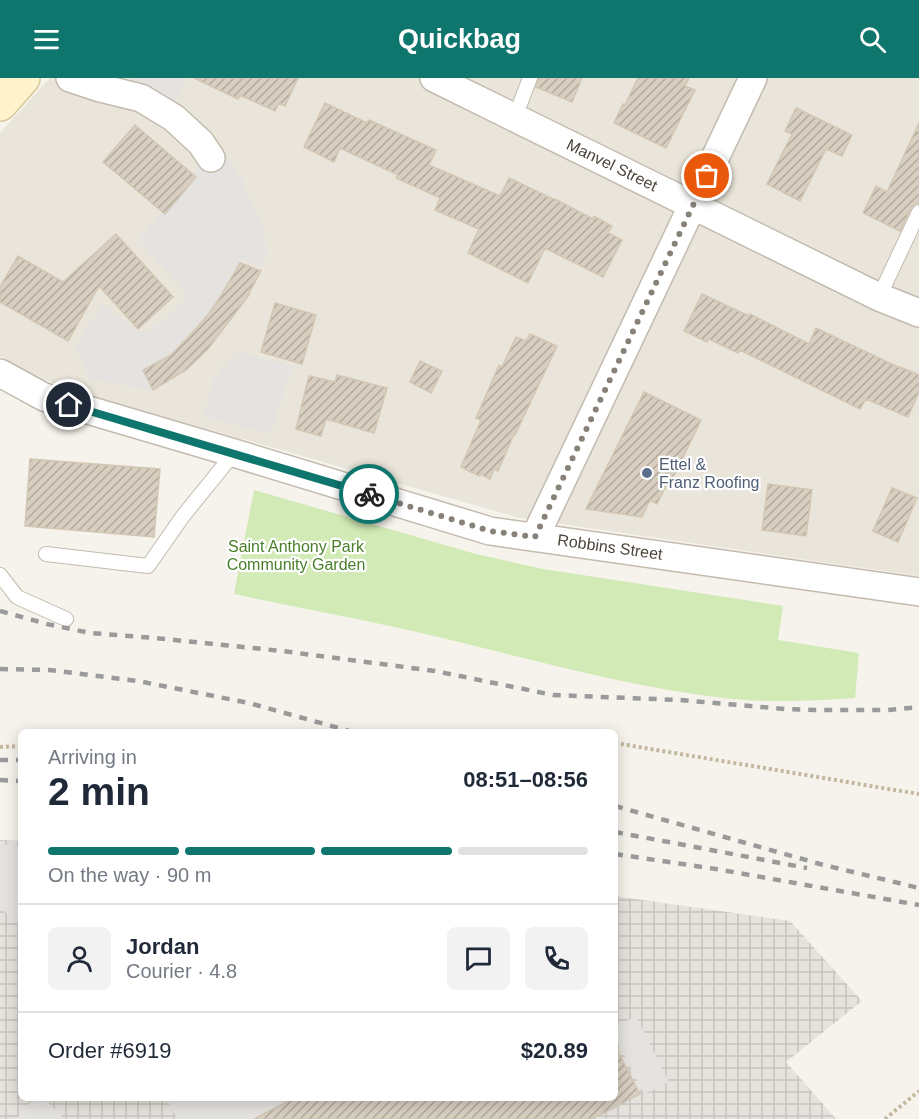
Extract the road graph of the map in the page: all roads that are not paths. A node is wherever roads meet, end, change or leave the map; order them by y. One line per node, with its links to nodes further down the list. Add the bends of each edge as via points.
1 (23, 78): 6 (street)
2 (70, 78): 8 (street, via 141,98 174,118)
3 (434, 78): 7 (street, Manvel Street)
4 (530, 78): 7 (lane)
5 (753, 78): 9 (street)
6 (0, 104)
7 (515, 117): 9 (street, Manvel Street)
8 (211, 158)
9 (693, 205): 11 (street, Manvel Street); 15 (street)
10 (919, 212): 11 (lane)
11 (879, 297): 12 (street, Manvel Street)
12 (919, 313)
13 (0, 374): 14 (street, Robbins Street, via 44,397)
14 (234, 453): 15 (street, Robbins Street, via 490,531); 16 (lane, via 148,566)
15 (535, 537): 18 (street, Robbins Street)
16 (46, 554)
17 (0, 575): 19 (lane, via 17,597)
18 (919, 592)
19 (66, 619)

